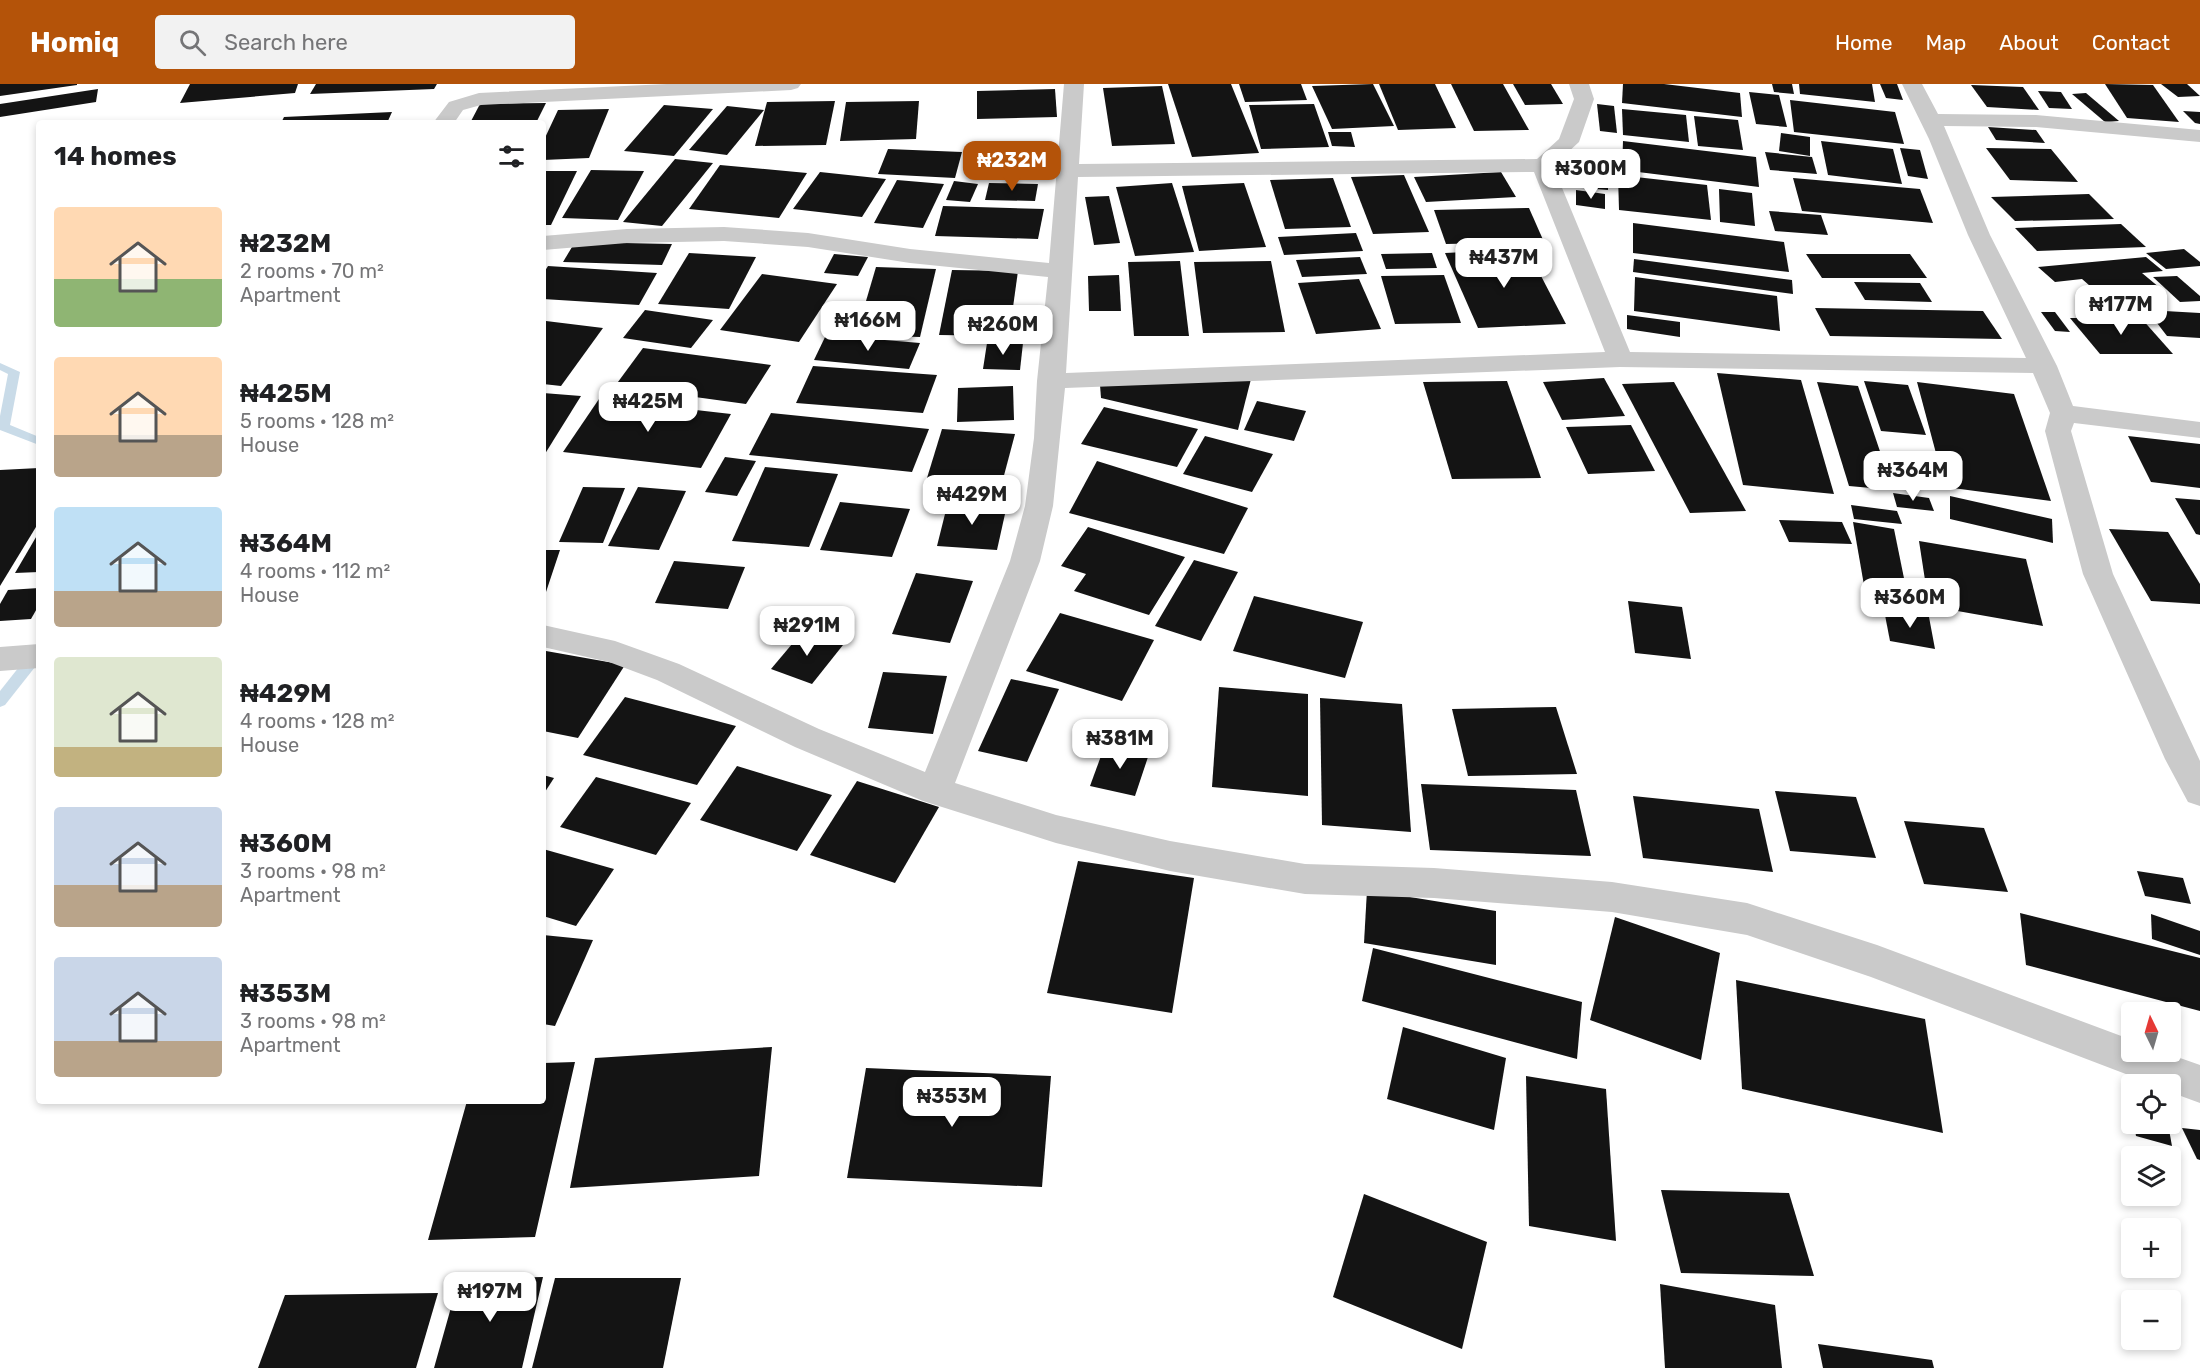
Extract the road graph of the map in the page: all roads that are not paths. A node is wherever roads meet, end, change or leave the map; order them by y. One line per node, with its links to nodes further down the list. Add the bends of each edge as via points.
1 (776, 84): 2 (street); 6 (street, via 479,99 456,106)
2 (791, 84)
3 (1074, 84): 10 (street)
4 (1580, 84): 9 (street, via 1584,99 1569,142)
5 (1912, 84): 7 (street)
6 (445, 120)
7 (1931, 120): 8 (street, via 2036,121); 14 (street, via 2007,297)
8 (2200, 136)
9 (1542, 165): 10 (street); 13 (street)
10 (1067, 171): 12 (street)
11 (546, 243): 12 (street, via 724,234 808,240 910,256)
12 (1059, 271): 15 (street)
13 (1620, 359): 14 (street); 15 (street)
14 (2044, 366): 16 (street)
15 (1050, 381): 19 (street, via 1048,438 1039,506 1025,561)
16 (2063, 413): 17 (street); 20 (street, via 2058,430 2098,574)
17 (2200, 430)
18 (546, 637): 19 (street, via 615,652 668,672 807,738)
19 (935, 791): 21 (street, via 1056,829 1170,856 1305,879 1434,883 1612,897 1747,919 1877,962)
20 (2200, 792)
21 (2200, 1084)

